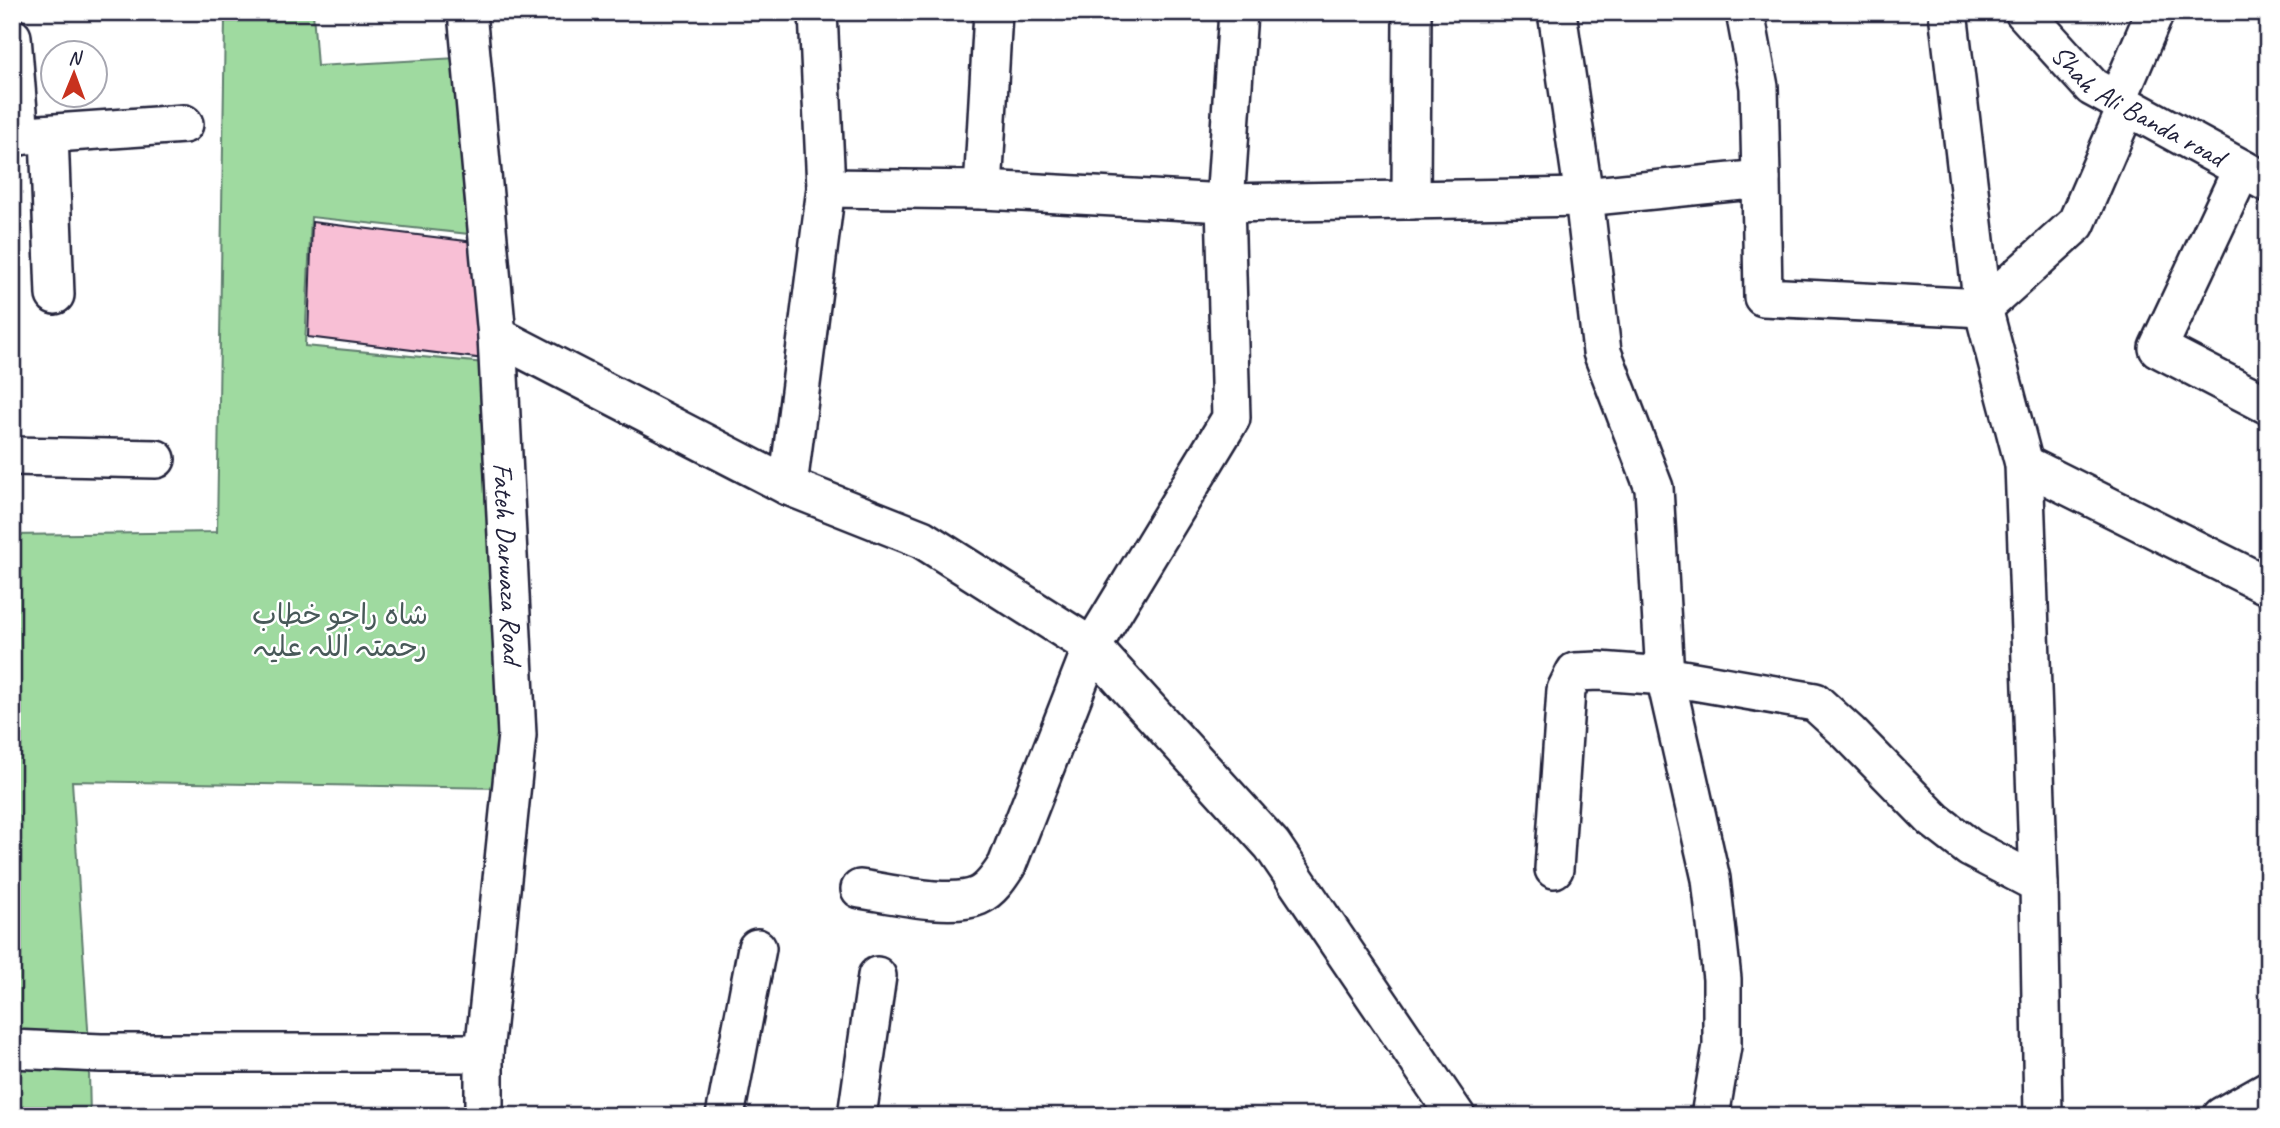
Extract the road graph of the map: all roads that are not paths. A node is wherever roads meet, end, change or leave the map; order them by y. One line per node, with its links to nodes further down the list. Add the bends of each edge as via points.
1 (467, 12): 24 (street, Fateh Darwaza Road)
2 (818, 12): 17 (street)
3 (993, 12): 18 (street)
4 (1238, 12): 21 (street)
5 (1412, 12): 20 (street)
6 (1557, 12): 19 (street)
7 (1745, 12): 16 (street, via 1759,87)
8 (1948, 12): 23 (street)
9 (2024, 12): 12 (street, Shah Ali Banda road, via 2092,87)
10 (2155, 12): 12 (street)
11 (12, 37): 14 (street)
12 (2122, 104): 15 (street, Shah Ali Banda road); 23 (street, via 2076,224)
13 (184, 124): 14 (street)
14 (27, 135): 22 (street)
15 (2255, 176): 25 (street, via 2158,348)
16 (1761, 179): 19 (street); 23 (street, via 1763,297)
17 (826, 188): 18 (street); 29 (street)
18 (983, 190): 21 (street)
19 (1584, 197): 20 (street); 32 (street, via 1602,352 1654,488)
20 (1411, 200): 21 (street)
21 (1225, 203): 31 (street, via 1231,418)
22 (55, 295)
23 (1983, 308): 28 (street)
24 (497, 336): 29 (street); 39 (street, Fateh Darwaza Road, via 517,735)
25 (2268, 405)
26 (12, 456): 27 (street)
27 (156, 459)
28 (2024, 464): 30 (street); 34 (street)
29 (788, 486): 31 (street, via 922,539)
30 (2268, 586)
31 (1092, 647): 35 (street, via 1007,865 996,881 978,896 942,901); 44 (street, via 1272,845)
32 (1665, 676): 33 (street, via 1575,673 1566,690); 34 (street, via 1815,702 1934,820 1970,848); 45 (street, via 1711,879 1722,979 1722,1046)
33 (1554, 869)
34 (2039, 884): 46 (street)
35 (860, 889)
36 (757, 948): 42 (street)
37 (877, 976): 43 (street)
38 (12, 1049): 39 (street)
39 (484, 1053): 41 (street, Fateh Darwaza Road)
40 (2268, 1090): 47 (street)
41 (484, 1116)
42 (725, 1116)
43 (857, 1116)
44 (1457, 1116)
45 (1710, 1116)
46 (2043, 1116)
47 (2222, 1116)

